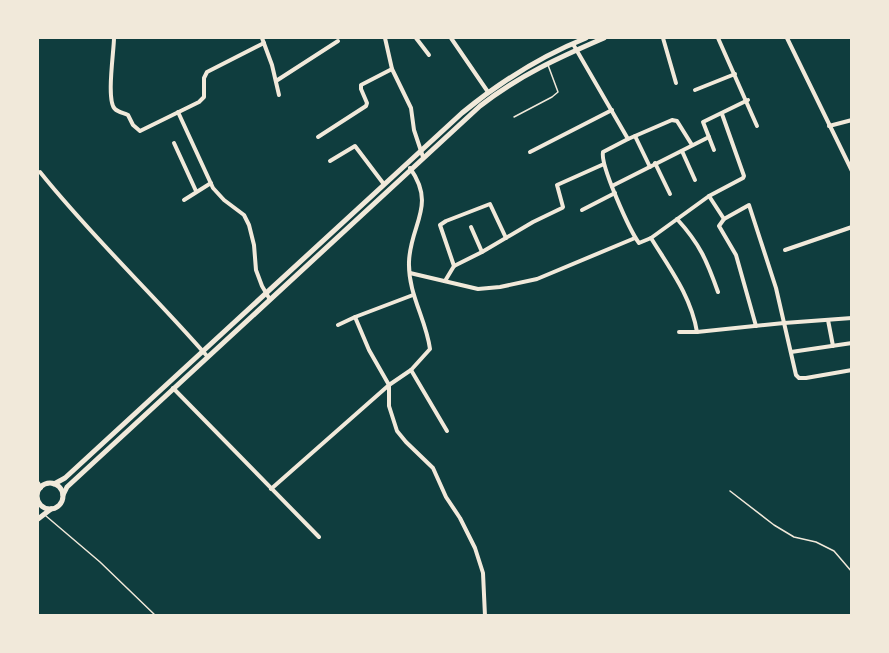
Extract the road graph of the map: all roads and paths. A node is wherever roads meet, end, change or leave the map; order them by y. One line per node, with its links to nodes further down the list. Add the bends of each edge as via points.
1 (114, 38): 25 (street, via 114,108 128,115 140,131)
2 (262, 38): 12 (street)
3 (385, 38): 16 (street)
4 (416, 38): 14 (street)
5 (451, 38): 21 (street)
6 (582, 38): 13 (main road)
7 (604, 38): 13 (main road)
8 (663, 38): 19 (street)
9 (718, 38): 17 (street)
10 (788, 38): 30 (street)
11 (338, 41): 18 (street)
12 (264, 43): 18 (street); 25 (street, via 207,72 202,99)
13 (575, 47): 15 (main road); 21 (main road, via 526,68); 24 (street)
14 (429, 55)
15 (547, 63): 27 (lane, via 558,92); 41 (main road, via 494,95)
16 (392, 69): 32 (street, via 361,85 366,106); 37 (street, via 411,108)
17 (735, 74): 20 (street); 23 (street)
18 (276, 81): 22 (street)
19 (676, 83)
20 (695, 90)
21 (488, 92): 37 (main road)
22 (279, 95)
23 (748, 100): 26 (street); 29 (street)
24 (612, 110): 34 (street); 40 (street)
25 (178, 112): 51 (street)
26 (722, 114): 33 (street, via 703,122); 57 (street, via 744,176)
27 (514, 117)
28 (852, 120): 30 (street)
29 (757, 126)
30 (829, 126): 48 (street)
31 (635, 136): 34 (street); 36 (street, via 672,120 677,121); 46 (street)
32 (318, 137)
33 (709, 137): 36 (street); 39 (street)
34 (628, 139): 45 (street, via 603,152)
35 (174, 142): 54 (street)
36 (692, 145): 38 (street)
37 (420, 150): 41 (street); 43 (main road)
38 (682, 150): 44 (street); 50 (street)
39 (714, 150)
40 (530, 152)
41 (423, 157): 47 (main road)
42 (330, 161): 52 (street, via 355,146)
43 (406, 162): 47 (street); 52 (main road)
44 (656, 163): 46 (street); 56 (street)
45 (603, 164): 53 (street); 64 (street, via 557,186 563,207)
46 (650, 166): 53 (street)
47 (410, 168): 70 (street, via 422,193); 75 (main road)
48 (852, 171)
49 (40, 172): 86 (street)
50 (695, 180)
51 (211, 183): 54 (street); 72 (street, via 224,200 244,215)
52 (384, 183): 72 (main road)
53 (612, 186): 55 (street)
54 (196, 191): 58 (street)
55 (615, 193): 59 (street); 65 (street)
56 (670, 194)
57 (709, 196): 60 (street); 61 (street)
58 (184, 200)
59 (582, 210)
60 (677, 219): 66 (street); 73 (street, via 706,259)
61 (724, 219): 79 (street, via 745,206 752,208); 81 (street, via 719,226 736,255)
62 (471, 227): 68 (street)
63 (852, 227): 67 (street)
64 (506, 238): 68 (street); 69 (street, via 490,204 446,221 440,225)
65 (635, 238): 66 (street, via 639,243); 71 (street, via 537,279 478,289)
66 (651, 238): 83 (street, via 680,282)
67 (785, 250)
68 (482, 252): 69 (street)
69 (454, 266): 71 (street)
70 (410, 273): 71 (street); 74 (street)
71 (445, 281)
72 (265, 292): 75 (street); 86 (main road)
73 (718, 292)
74 (413, 295): 76 (street); 89 (street, via 430,349)
75 (269, 298): 88 (main road)
76 (355, 317): 80 (street); 91 (street)
77 (852, 318): 78 (street)
78 (828, 320): 79 (street); 85 (street)
79 (784, 322): 81 (street); 87 (street)
80 (338, 325)
81 (756, 326): 83 (street)
82 (679, 332): 83 (street)
83 (697, 332)
84 (852, 343): 85 (street)
85 (833, 346): 87 (street)
86 (202, 350): 88 (street); 93 (main road)
87 (791, 352): 90 (street, via 799,378)
88 (207, 356): 92 (main road)
89 (411, 370): 91 (street); 95 (street)
90 (852, 370)
91 (389, 386): 98 (street); 108 (street, via 389,406 398,431 433,468 475,548 483,573)
92 (173, 388): 94 (main road); 98 (street)
93 (127, 420): 94 (main road); 96 (main road)
94 (132, 425): 101 (main road)
95 (447, 431)
96 (54, 484): 97 (main road); 101 (main road)
97 (39, 485): 100 (main road)
98 (271, 489): 105 (street)
99 (730, 490): 106 (lane, via 794,537 834,551)
100 (38, 495): 102 (main road, via 41,505)
101 (63, 495): 102 (main road, via 60,504)
102 (51, 509): 103 (main road)
103 (43, 514): 104 (main road); 107 (lane)
104 (38, 519)
105 (319, 537)
106 (852, 572)
107 (156, 615)
108 (485, 615)

